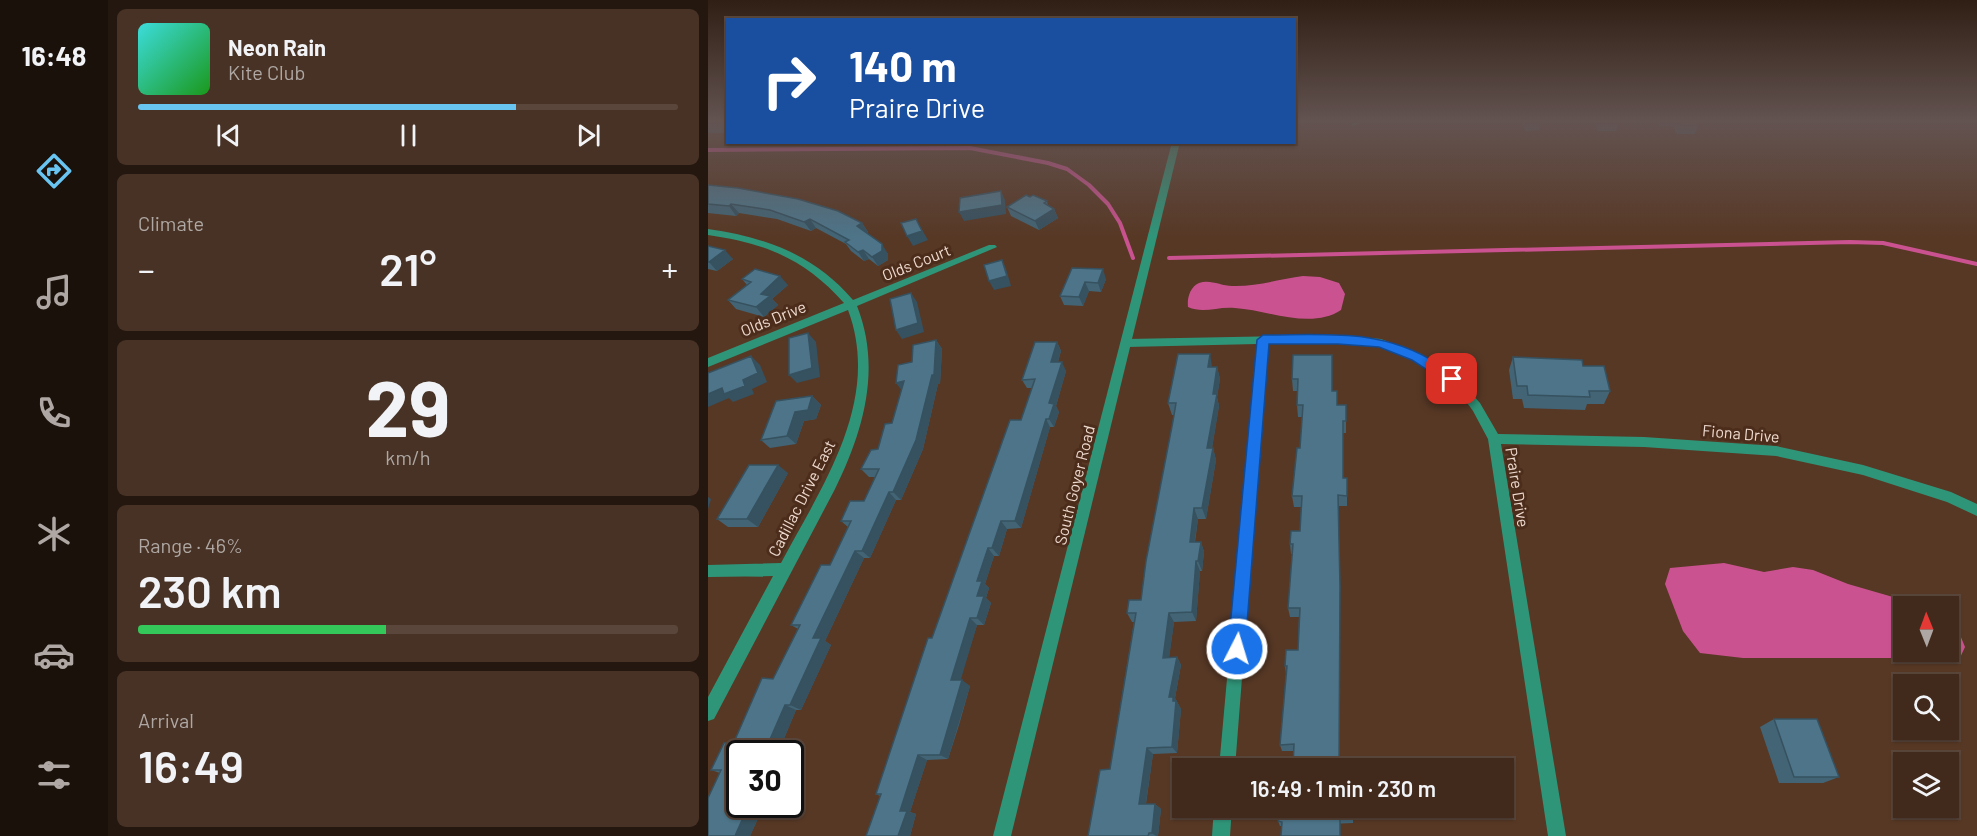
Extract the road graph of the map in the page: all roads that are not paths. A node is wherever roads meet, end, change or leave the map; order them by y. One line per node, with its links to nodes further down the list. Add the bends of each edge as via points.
1 (1172, 159): 6 (street, South Goyer Road)
2 (708, 232): 4 (street, Cadillac Drive East, via 756,241 796,256 826,277)
3 (992, 247): 4 (street, Olds Court)
4 (851, 304): 7 (street, Olds Drive); 10 (street, Cadillac Drive East, via 864,364 858,414 842,459)
5 (1263, 340): 6 (street, Praire Drive); 8 (street, Praire Drive, via 1381,343 1417,357 1452,379 1476,406); 13 (street)
6 (1127, 343): 15 (street, South Goyer Road)
7 (708, 363)
8 (1494, 439): 9 (street, Fiona Drive, via 1776,450 1863,470); 17 (street, Praire Drive)
9 (1977, 510)
10 (784, 569): 11 (street); 12 (street, Cadillac Drive East)
11 (708, 572)
12 (708, 713)
13 (1228, 758)
14 (1222, 818): 16 (street)
15 (1002, 836)
16 (1221, 836)
17 (1557, 836)

